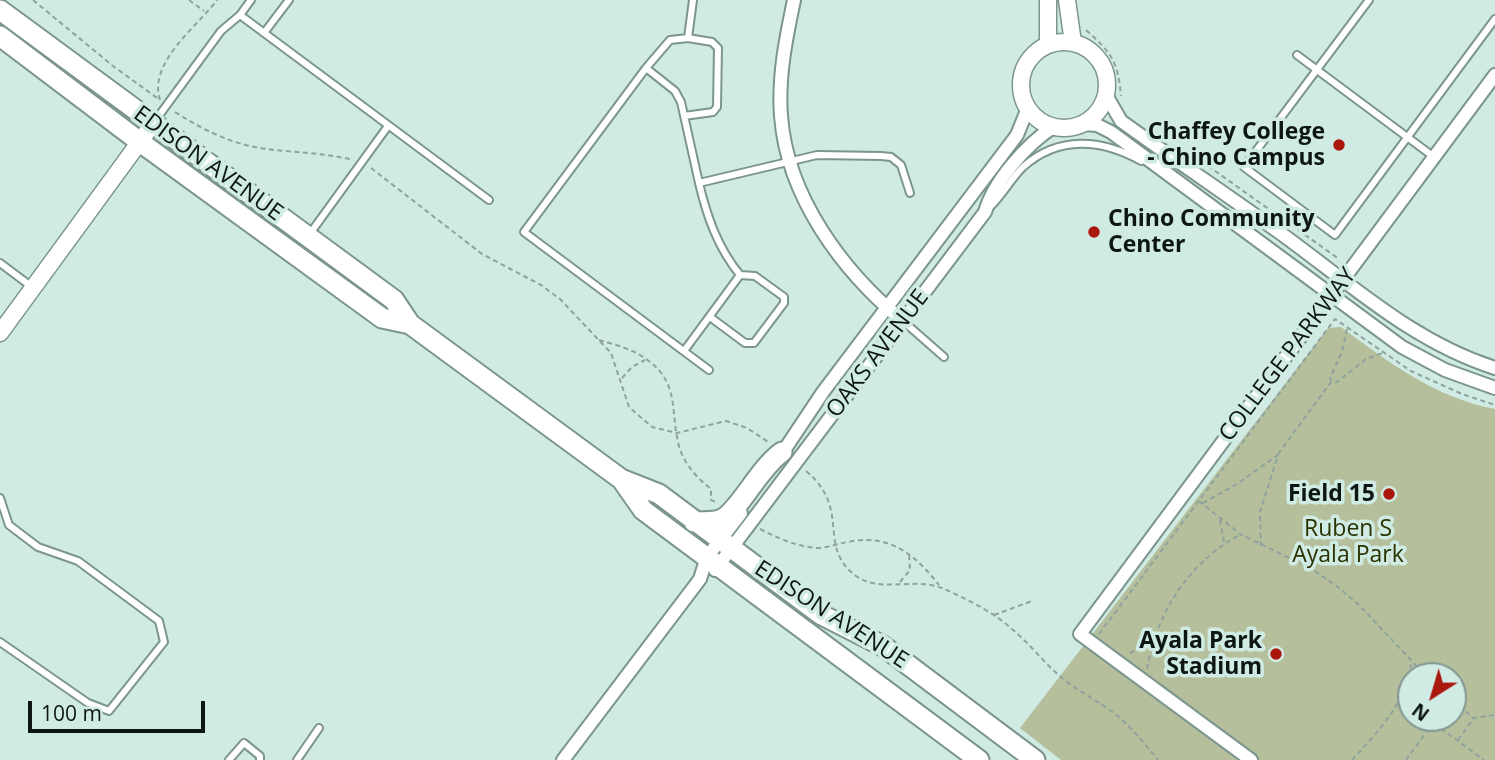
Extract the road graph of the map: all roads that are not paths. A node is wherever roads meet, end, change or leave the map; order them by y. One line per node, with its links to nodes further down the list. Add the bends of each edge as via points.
1 (251, 0): 9 (lane)
2 (289, 0): 11 (lane)
3 (693, 0): 13 (lane)
4 (794, 0): 30 (street, via 780,92)
5 (1048, 0): 15 (street)
6 (1066, 0): 14 (street)
7 (1369, 0): 18 (lane)
8 (0, 10): 24 (main road, EDISON AVENUE)
9 (240, 15): 11 (lane); 24 (lane, via 221,31)
10 (1495, 19): 27 (lane)
11 (264, 33): 25 (lane)
12 (0, 36): 28 (main road, EDISON AVENUE)
13 (688, 38): 17 (lane, via 670,40); 22 (lane, via 712,42 718,48 717,107 713,112)
14 (1073, 43): 15 (street); 20 (street, via 1096,57 1103,68)
15 (1048, 45): 21 (street, via 1037,51 1023,72 1022,97)
16 (1297, 55): 18 (lane)
17 (646, 68): 22 (lane, via 675,91); 47 (lane, via 524,232)
18 (1317, 70): 27 (lane); 27 (lane, via 1244,167 1294,205 1335,235)
19 (1495, 75): 29 (street, COLLEGE PARKWAY)
20 (1106, 95): 23 (street); 39 (street, via 1121,121)
21 (1028, 108): 26 (street, via 1034,117); 42 (street, OAKS AVENUE, via 1017,135)
22 (684, 116): 31 (lane)
23 (1083, 124): 26 (street); 33 (street, via 1111,132)
24 (152, 125): 28 (street); 36 (main road, EDISON AVENUE)
25 (388, 126): 34 (lane); 36 (lane)
26 (1053, 127): 35 (street, OAKS AVENUE, via 1031,144 989,199)
27 (1407, 137): 29 (lane)
28 (140, 142): 40 (street); 45 (main road, EDISON AVENUE, via 382,318)
29 (1434, 157): 39 (street, COLLEGE PARKWAY)
30 (790, 160): 31 (lane); 32 (lane, via 817,155 891,158 901,165); 42 (street, via 829,243)
31 (699, 183): 38 (lane, via 725,256)
32 (910, 193)
33 (1197, 195): 35 (lane, via 1123,150 1085,142 1041,154); 41 (street)
34 (489, 200)
35 (985, 212): 44 (street, OAKS AVENUE)
36 (308, 236): 45 (main road, EDISON AVENUE, via 394,300)
37 (0, 262): 40 (lane)
38 (740, 275): 43 (lane); 43 (lane, via 755,276 784,297 784,303 754,343 745,343)
39 (1345, 281): 41 (street, COLLEGE PARKWAY); 49 (street, via 1425,340)
40 (33, 288): 46 (street)
41 (1334, 296): 51 (street, via 1422,359); 66 (street, COLLEGE PARKWAY, via 1080,635)
42 (886, 307): 44 (street); 52 (street, OAKS AVENUE)
43 (710, 317): 47 (lane)
44 (903, 321): 48 (lane); 52 (street, OAKS AVENUE)
45 (410, 324): 53 (main road, EDISON AVENUE)
46 (0, 333)
47 (684, 351): 50 (lane)
48 (944, 357)
49 (1495, 368)
50 (709, 370)
51 (1495, 388)
52 (789, 457): 55 (main road, via 768,462 732,512 715,521); 56 (street, OAKS AVENUE, via 776,468)
53 (621, 479): 55 (main road, EDISON AVENUE, via 659,495); 57 (main road, EDISON AVENUE, via 643,510)
54 (0, 498): 58 (lane, via 9,525 38,547 78,561 159,621 164,642 109,711 88,703)
55 (694, 522): 56 (main road, EDISON AVENUE)
56 (726, 545): 57 (street, OAKS AVENUE); 65 (main road, EDISON AVENUE, via 820,614 883,646)
57 (713, 562): 63 (street, OAKS AVENUE); 64 (main road, EDISON AVENUE)
58 (0, 642)
59 (320, 728): 62 (lane)
60 (229, 760): 61 (lane, via 244,743)
61 (260, 760)
62 (297, 760)
63 (563, 760)
64 (979, 760)
65 (1035, 760)
66 (1251, 760)

